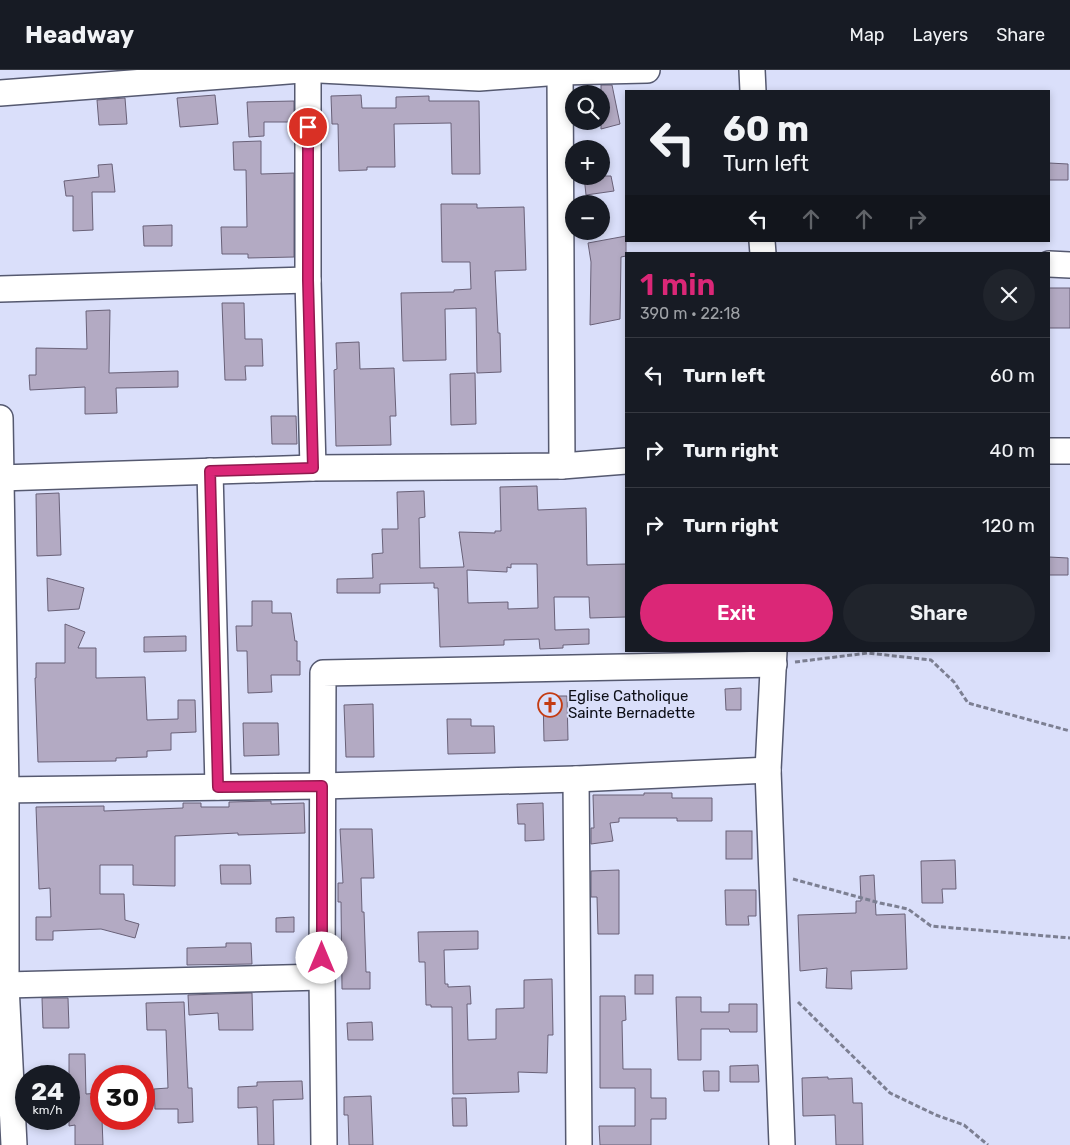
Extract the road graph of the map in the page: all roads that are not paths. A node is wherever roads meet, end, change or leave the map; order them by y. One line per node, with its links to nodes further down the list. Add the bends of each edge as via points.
1 (301, 70): 8 (street)
2 (308, 70): 11 (street)
3 (320, 70): 6 (street, via 479,78)
4 (647, 70): 6 (street)
5 (752, 70): 7 (street)
6 (560, 72): 17 (street)
7 (753, 90)
8 (0, 93)
9 (1050, 264): 10 (street)
10 (1070, 264)
11 (308, 280): 12 (street); 18 (street)
12 (0, 290)
13 (0, 418): 20 (street)
14 (1050, 451): 15 (street)
15 (1070, 452)
16 (625, 461): 17 (street)
17 (562, 466): 18 (street)
18 (313, 468): 19 (street)
19 (210, 471): 20 (street); 25 (street)
20 (0, 478): 26 (street)
21 (774, 658): 22 (street); 24 (street, via 323,673)
22 (768, 770): 23 (street); 32 (street)
23 (576, 779): 24 (street); 31 (street)
24 (322, 786): 25 (street); 27 (street)
25 (218, 787): 26 (street)
26 (3, 790): 28 (street)
27 (322, 977): 28 (street); 30 (street)
28 (6, 985): 29 (street)
29 (14, 1145)
30 (324, 1145)
31 (579, 1145)
32 (782, 1145)

